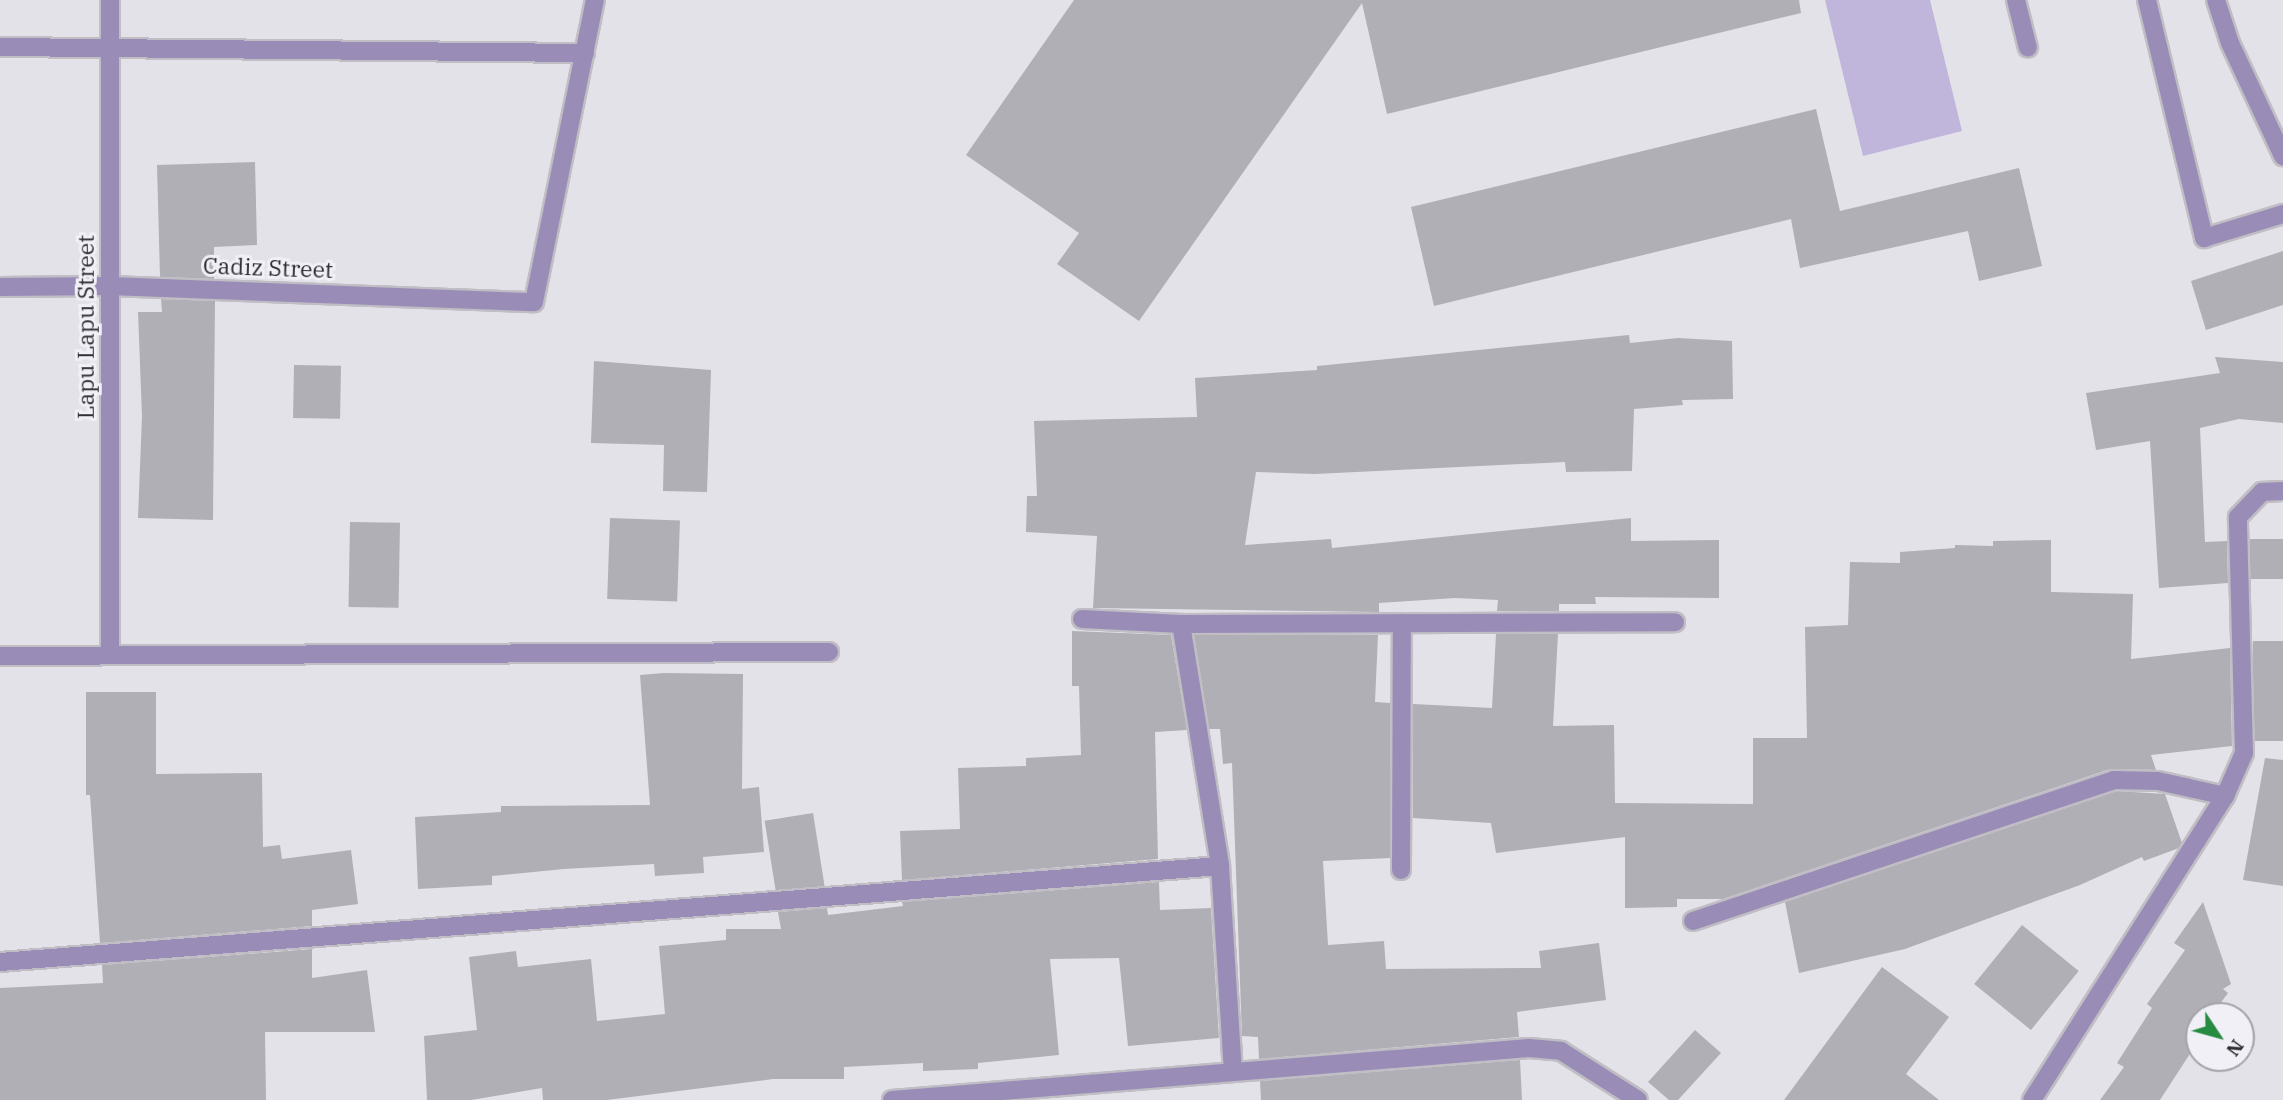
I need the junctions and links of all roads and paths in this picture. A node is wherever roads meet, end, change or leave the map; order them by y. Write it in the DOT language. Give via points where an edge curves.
graph roads {
  1 [pos="110,0"];
  2 [pos="595,0"];
  3 [pos="2016,0"];
  4 [pos="2147,0"];
  5 [pos="2216,0"];
  6 [pos="0,47"];
  7 [pos="108,48"];
  8 [pos="2028,48"];
  9 [pos="585,53"];
  10 [pos="2283,156"];
  11 [pos="2283,214"];
  12 [pos="110,286"];
  13 [pos="0,287"];
  14 [pos="2283,491"];
  15 [pos="1083,619"];
  16 [pos="1675,622"];
  17 [pos="1402,623"];
  18 [pos="1181,624"];
  19 [pos="829,652"];
  20 [pos="110,654"];
  21 [pos="0,656"];
  22 [pos="2225,796"];
  23 [pos="1220,866"];
  24 [pos="1401,870"];
  25 [pos="1693,921"];
  26 [pos="0,962"];
  27 [pos="1233,1072"];
  28 [pos="892,1100"];
  29 [pos="1638,1100"];
  30 [pos="2032,1100"];
  1 -- 7 [label="street, Lapu Lapu Street"];
  2 -- 9 [label="street"];
  3 -- 8 [label="street"];
  4 -- 11 [label="street" via="2204,238"];
  5 -- 10 [label="street" via="2230,43"];
  6 -- 7 [label="street"];
  7 -- 9 [label="street"];
  7 -- 12 [label="street, Lapu Lapu Street"];
  9 -- 12 [label="street, Cadiz Street" via="534,302"];
  12 -- 13 [label="street, Cadiz Street"];
  12 -- 20 [label="street, Lapu Lapu Street"];
  14 -- 22 [label="street" via="2262,492 2238,517 2244,753"];
  15 -- 18 [label="street"];
  16 -- 17 [label="street"];
  17 -- 18 [label="street"];
  17 -- 24 [label="street"];
  18 -- 23 [label="street"];
  19 -- 20 [label="street"];
  20 -- 21 [label="street"];
  22 -- 25 [label="street" via="2158,781 2114,780"];
  22 -- 30 [label="street"];
  23 -- 26 [label="street"];
  23 -- 27 [label="street"];
  27 -- 28 [label="street"];
  27 -- 29 [label="street" via="1529,1048 1561,1051"];
}
